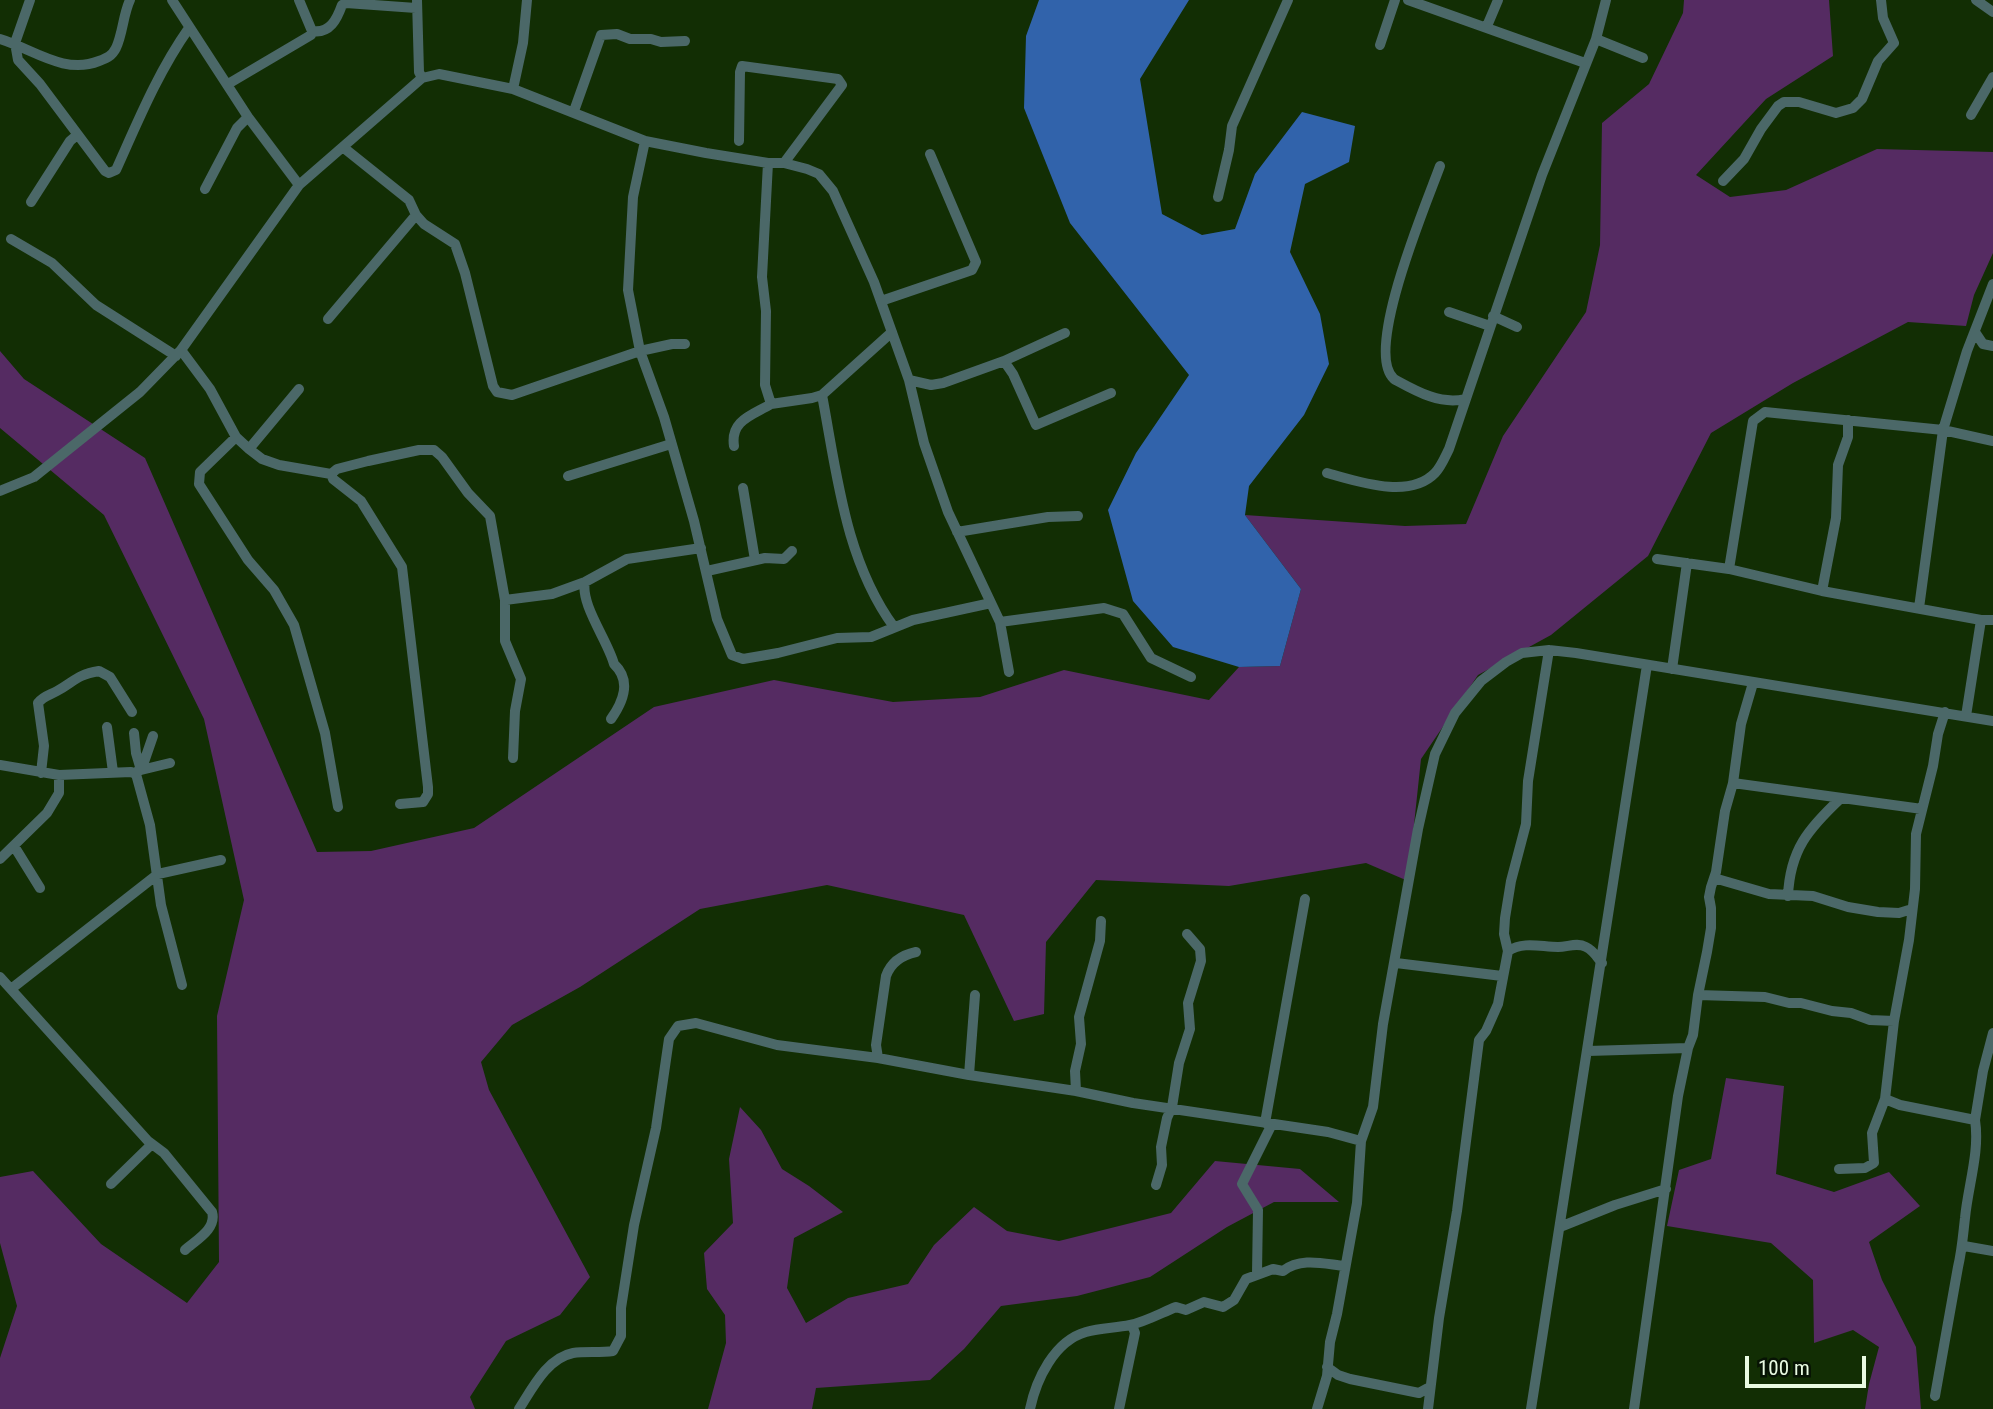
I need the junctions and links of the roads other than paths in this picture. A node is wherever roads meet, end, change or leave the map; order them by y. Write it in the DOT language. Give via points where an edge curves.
graph roads {
  1 [pos="30,0"];
  2 [pos="130,0"];
  3 [pos="172,0"];
  4 [pos="299,0"];
  5 [pos="527,0"];
  6 [pos="1288,0"];
  7 [pos="1395,0"];
  8 [pos="1408,0"];
  9 [pos="1498,0"];
  10 [pos="1606,0"];
  11 [pos="1881,0"];
  12 [pos="1976,0"];
  13 [pos="416,4"];
  14 [pos="1993,12"];
  15 [pos="1487,26"];
  16 [pos="189,28"];
  17 [pos="312,32"];
  18 [pos="0,39"];
  19 [pos="1595,39"];
  20 [pos="684,41"];
  21 [pos="15,43"];
  22 [pos="1380,45"];
  23 [pos="1643,58"];
  24 [pos="1586,63"];
  25 [pos="1993,77"];
  26 [pos="422,78"];
  27 [pos="228,84"];
  28 [pos="513,89"];
  29 [pos="574,111"];
  30 [pos="1971,115"];
  31 [pos="248,117"];
  32 [pos="77,135"];
  33 [pos="645,141"];
  34 [pos="739,141"];
  35 [pos="344,148"];
  36 [pos="930,154"];
  37 [pos="768,163"];
  38 [pos="784,163"];
  39 [pos="1440,166"];
  40 [pos="1723,181"];
  41 [pos="299,185"];
  42 [pos="205,189"];
  43 [pos="1218,197"];
  44 [pos="32,202"];
  45 [pos="416,215"];
  46 [pos="11,239"];
  47 [pos="1993,284"];
  48 [pos="881,301"];
  49 [pos="1449,312"];
  50 [pos="328,319"];
  51 [pos="1491,321"];
  52 [pos="1517,327"];
  53 [pos="892,332"];
  54 [pos="1975,332"];
  55 [pos="1065,333"];
  56 [pos="685,344"];
  57 [pos="1993,346"];
  58 [pos="640,351"];
  59 [pos="178,353"];
  60 [pos="1004,361"];
  61 [pos="909,380"];
  62 [pos="299,389"];
  63 [pos="1111,393"];
  64 [pos="821,395"];
  65 [pos="1465,399"];
  66 [pos="771,404"];
  67 [pos="1849,420"];
  68 [pos="1943,430"];
  69 [pos="236,437"];
  70 [pos="1993,441"];
  71 [pos="671,444"];
  72 [pos="734,446"];
  73 [pos="249,449"];
  74 [pos="1327,473"];
  75 [pos="331,474"];
  76 [pos="568,475"];
  77 [pos="743,488"];
  78 [pos="0,491"];
  79 [pos="1078,516"];
  80 [pos="957,532"];
  81 [pos="701,548"];
  82 [pos="792,551"];
  83 [pos="1657,559"];
  84 [pos="755,560"];
  85 [pos="1687,564"];
  86 [pos="1729,569"];
  87 [pos="706,570"];
  88 [pos="581,586"];
  89 [pos="1822,592"];
  90 [pos="505,600"];
  91 [pos="991,603"];
  92 [pos="1919,608"];
  93 [pos="1981,620"];
  94 [pos="1993,620"];
  95 [pos="1000,622"];
  96 [pos="894,627"];
  97 [pos="1549,650"];
  98 [pos="1647,665"];
  99 [pos="1672,669"];
  100 [pos="1009,672"];
  101 [pos="1191,677"];
  102 [pos="1753,683"];
  103 [pos="132,712"];
  104 [pos="1945,712"];
  105 [pos="1966,716"];
  106 [pos="611,719"];
  107 [pos="1993,721"];
  108 [pos="107,727"];
  109 [pos="134,733"];
  110 [pos="153,736"];
  111 [pos="513,758"];
  112 [pos="170,763"];
  113 [pos="0,765"];
  114 [pos="113,772"];
  115 [pos="138,772"];
  116 [pos="41,773"];
  117 [pos="59,775"];
  118 [pos="1733,783"];
  119 [pos="1840,798"];
  120 [pos="400,804"];
  121 [pos="338,807"];
  122 [pos="1922,809"];
  123 [pos="14,846"];
  124 [pos="0,859"];
  125 [pos="221,860"];
  126 [pos="158,874"];
  127 [pos="1714,878"];
  128 [pos="40,888"];
  129 [pos="1788,896"];
  130 [pos="1305,899"];
  131 [pos="1912,909"];
  132 [pos="1101,921"];
  133 [pos="1187,934"];
  134 [pos="916,951"];
  135 [pos="1508,951"];
  136 [pos="1396,962"];
  137 [pos="1602,963"];
  138 [pos="1502,976"];
  139 [pos="0,977"];
  140 [pos="182,985"];
  141 [pos="11,989"];
  142 [pos="975,995"];
  143 [pos="1698,995"];
  144 [pos="1894,1021"];
  145 [pos="1993,1033"];
  146 [pos="1688,1048"];
  147 [pos="1588,1051"];
  148 [pos="878,1058"];
  149 [pos="969,1075"];
  150 [pos="1076,1091"];
  151 [pos="1885,1100"];
  152 [pos="1172,1107"];
  153 [pos="1975,1119"];
  154 [pos="1269,1124"];
  155 [pos="1360,1141"];
  156 [pos="152,1144"];
  157 [pos="1839,1169"];
  158 [pos="111,1184"];
  159 [pos="1156,1185"];
  160 [pos="1666,1189"];
  161 [pos="1560,1227"];
  162 [pos="1964,1246"];
  163 [pos="186,1251"];
  164 [pos="1993,1251"];
  165 [pos="1345,1266"];
  166 [pos="1257,1273"];
  167 [pos="1132,1325"];
  168 [pos="1327,1367"];
  169 [pos="1430,1387"];
  170 [pos="1416,1392"];
  171 [pos="1935,1396"];
  172 [pos="519,1409"];
  173 [pos="1030,1409"];
  174 [pos="1119,1409"];
  175 [pos="1317,1409"];
  176 [pos="1428,1409"];
  177 [pos="1531,1409"];
  178 [pos="1634,1409"];
  1 -- 21 [label="street"];
  2 -- 21 [label="street" via="116,48 110,57 94,63 62,63"];
  3 -- 16 [label="street"];
  4 -- 17 [label="street"];
  5 -- 28 [label="street"];
  6 -- 43 [label="street" via="1232,126"];
  7 -- 22 [label="street"];
  8 -- 15 [label="street"];
  9 -- 15 [label="street"];
  10 -- 19 [label="street"];
  11 -- 40 [label="street" via="1894,43 1878,61 1862,99 1853,108 1836,113 1784,102"];
  12 -- 14 [label="street"];
  13 -- 17 [label="street" via="346,3 335,23"];
  13 -- 26 [label="street"];
  15 -- 24 [label="street"];
  16 -- 27 [label="street"];
  16 -- 32 [label="street" via="168,57 116,170 105,171"];
  17 -- 27 [label="street"];
  18 -- 21 [label="street"];
  19 -- 23 [label="street"];
  19 -- 24 [label="street"];
  20 -- 29 [label="street" via="601,36"];
  21 -- 32 [label="street" via="18,60"];
  24 -- 51 [label="street"];
  25 -- 30 [label="street"];
  26 -- 28 [label="street" via="439,74"];
  26 -- 35 [label="street"];
  27 -- 31 [label="street"];
  28 -- 29 [label="street"];
  29 -- 33 [label="street"];
  31 -- 41 [label="street"];
  31 -- 42 [label="street" via="237,128"];
  32 -- 44 [label="street"];
  33 -- 37 [label="street"];
  33 -- 58 [label="street" via="635,185 627,271"];
  34 -- 38 [label="street" via="742,66 838,79 842,85"];
  35 -- 41 [label="street"];
  35 -- 45 [label="street" via="408,200"];
  36 -- 48 [label="street" via="976,262 972,270"];
  37 -- 38 [label="street"];
  37 -- 66 [label="street" via="762,276 765,385"];
  38 -- 48 [label="street" via="827,181"];
  39 -- 65 [label="street" via="1403,264 1384,352 1394,379 1441,400"];
  41 -- 59 [label="street"];
  45 -- 50 [label="street"];
  45 -- 58 [label="street" via="456,244 497,392 512,395"];
  46 -- 59 [label="street" via="52,263 96,305"];
  47 -- 54 [label="street"];
  48 -- 53 [label="street"];
  49 -- 51 [label="street"];
  51 -- 52 [label="street"];
  51 -- 65 [label="street"];
  53 -- 61 [label="street"];
  53 -- 64 [label="street"];
  54 -- 57 [label="street" via="1983,344"];
  54 -- 68 [label="street"];
  55 -- 60 [label="street"];
  56 -- 58 [label="street"];
  58 -- 71 [label="street"];
  59 -- 69 [label="street" via="210,389"];
  59 -- 78 [label="street" via="140,392 49,466"];
  60 -- 61 [label="street" via="943,383"];
  60 -- 63 [label="street" via="1036,425"];
  61 -- 80 [label="street" via="930,464"];
  62 -- 73 [label="street"];
  64 -- 66 [label="street"];
  64 -- 96 [label="street" via="848,534 874,596"];
  65 -- 74 [label="street" via="1449,449 1426,480 1388,487"];
  66 -- 72 [label="street" via="739,421 732,436"];
  67 -- 68 [label="street"];
  67 -- 86 [label="street" via="1765,412 1753,421"];
  67 -- 89 [label="street" via="1838,465 1836,517"];
  68 -- 70 [label="street"];
  68 -- 92 [label="street"];
  69 -- 73 [label="street"];
  69 -- 121 [label="street" via="200,472 199,484 294,625 325,733"];
  71 -- 76 [label="street"];
  71 -- 81 [label="street"];
  73 -- 75 [label="street" via="279,465"];
  75 -- 90 [label="street" via="419,450 438,453 490,516"];
  75 -- 120 [label="street" via="360,501 402,567 428,788 423,802"];
  77 -- 84 [label="street"];
  79 -- 80 [label="street"];
  80 -- 91 [label="street"];
  81 -- 87 [label="street"];
  81 -- 88 [label="street" via="627,559"];
  82 -- 84 [label="street" via="784,559"];
  83 -- 85 [label="street"];
  84 -- 87 [label="street"];
  85 -- 86 [label="street"];
  85 -- 99 [label="street"];
  86 -- 89 [label="street"];
  87 -- 96 [label="street" via="717,619 732,656 738,658 837,638 871,637"];
  88 -- 90 [label="street"];
  88 -- 106 [label="street" via="624,681 622,702"];
  89 -- 92 [label="street"];
  90 -- 111 [label="street" via="505,641 521,679"];
  91 -- 95 [label="street"];
  91 -- 96 [label="street"];
  92 -- 93 [label="street"];
  93 -- 94 [label="street"];
  93 -- 105 [label="street"];
  95 -- 100 [label="street"];
  95 -- 101 [label="street" via="1104,608 1123,614 1151,658"];
  97 -- 98 [label="street"];
  97 -- 135 [label="street" via="1528,780 1526,824 1505,918"];
  97 -- 136 [label="street" via="1522,653 1506,662 1481,681 1455,713 1435,754"];
  98 -- 99 [label="street"];
  98 -- 137 [label="street"];
  99 -- 102 [label="street"];
  102 -- 104 [label="street"];
  102 -- 118 [label="street" via="1741,724"];
  103 -- 116 [label="street" via="110,677 99,671 79,676 42,698 38,703 44,746"];
  104 -- 105 [label="street"];
  104 -- 122 [label="street"];
  105 -- 107 [label="street"];
  108 -- 114 [label="street"];
  109 -- 115 [label="street"];
  110 -- 115 [label="street"];
  112 -- 115 [label="street"];
  113 -- 116 [label="street"];
  114 -- 115 [label="street"];
  114 -- 117 [label="street"];
  115 -- 126 [label="street"];
  116 -- 117 [label="street"];
  117 -- 123 [label="street" via="59,793 47,813"];
  118 -- 119 [label="street"];
  118 -- 127 [label="street"];
  119 -- 122 [label="street"];
  119 -- 129 [label="street" via="1799,845 1789,872"];
  122 -- 131 [label="street"];
  123 -- 124 [label="street"];
  123 -- 128 [label="street"];
  125 -- 126 [label="street"];
  126 -- 140 [label="street" via="161,905"];
  126 -- 141 [label="street"];
  127 -- 129 [label="street"];
  127 -- 143 [label="street"];
  129 -- 131 [label="street" via="1813,896 1878,912"];
  130 -- 154 [label="street"];
  131 -- 144 [label="street"];
  132 -- 150 [label="street" via="1100,942 1079,1017"];
  133 -- 152 [label="street" via="1200,949 1201,961 1188,1003 1190,1029"];
  134 -- 148 [label="street" via="899,958 886,976"];
  135 -- 137 [label="street" via="1527,945 1577,944 1594,952"];
  135 -- 138 [label="street"];
  136 -- 138 [label="street"];
  136 -- 155 [label="street" via="1373,1107"];
  137 -- 147 [label="street"];
  138 -- 169 [label="street" via="1496,1011 1479,1040"];
  139 -- 141 [label="street"];
  141 -- 156 [label="street"];
  142 -- 149 [label="street"];
  143 -- 144 [label="street" via="1765,997"];
  143 -- 146 [label="street"];
  144 -- 151 [label="street"];
  145 -- 153 [label="street"];
  146 -- 147 [label="street"];
  146 -- 160 [label="street"];
  147 -- 161 [label="street"];
  148 -- 149 [label="street"];
  148 -- 172 [label="street" via="777,1045 695,1023 678,1026 669,1039 656,1128 634,1225 621,1336 612,1351 572,1353 560,1359 541,1376"];
  149 -- 150 [label="street"];
  150 -- 152 [label="street"];
  151 -- 153 [label="street"];
  151 -- 157 [label="street" via="1872,1133 1874,1163"];
  152 -- 154 [label="street"];
  152 -- 159 [label="street"];
  153 -- 162 [label="street" via="1978,1134"];
  154 -- 155 [label="street"];
  154 -- 166 [label="street" via="1242,1184 1258,1210"];
  155 -- 165 [label="street" via="1357,1203"];
  156 -- 158 [label="street"];
  156 -- 163 [label="street" via="212,1212 212,1226"];
  160 -- 161 [label="street"];
  160 -- 178 [label="street"];
  161 -- 177 [label="street"];
  162 -- 164 [label="street"];
  162 -- 171 [label="street"];
  165 -- 166 [label="street" via="1292,1264 1283,1271"];
  165 -- 168 [label="street"];
  166 -- 167 [label="street" via="1245,1279 1234,1300 1223,1307 1203,1302 1186,1310 1176,1307"];
  167 -- 173 [label="street" via="1084,1332 1066,1343 1046,1366"];
  167 -- 174 [label="street" via="1135,1333"];
  168 -- 170 [label="street" via="1350,1379"];
  168 -- 175 [label="street"];
  169 -- 170 [label="street"];
  169 -- 176 [label="street"];
  170 -- 176 [label="street"];
}
